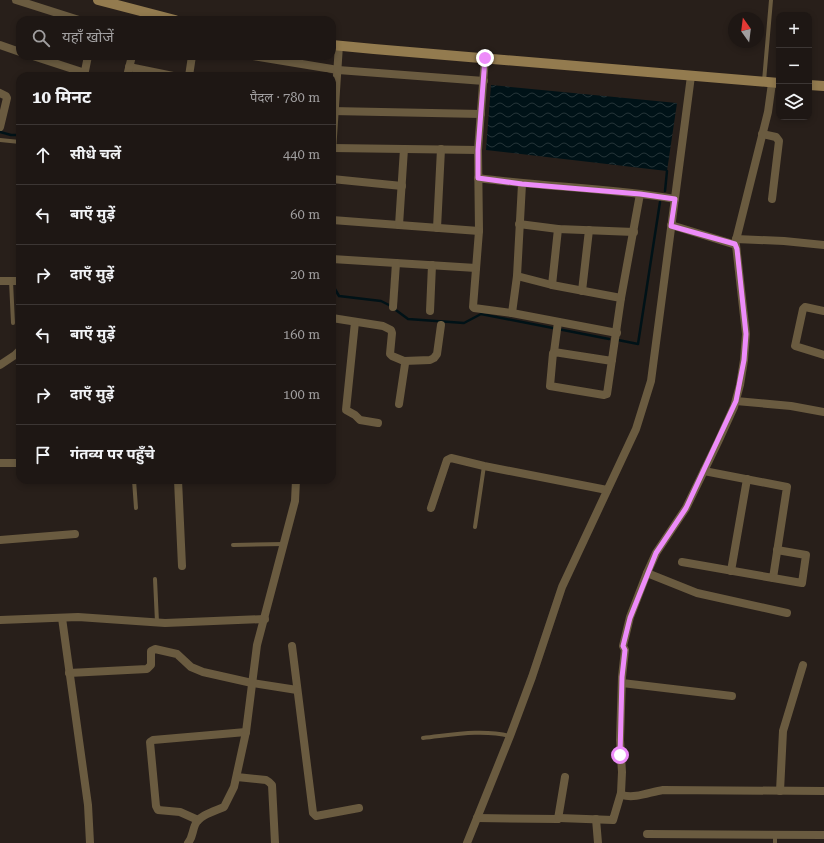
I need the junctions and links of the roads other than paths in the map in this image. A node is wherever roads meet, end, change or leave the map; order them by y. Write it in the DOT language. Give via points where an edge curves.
graph roads {
  1 [pos="16,0"];
  2 [pos="98,0"];
  3 [pos="771,0"];
  4 [pos="66,16"];
  5 [pos="159,16"];
  6 [pos="0,45"];
  7 [pos="336,45"];
  8 [pos="16,51"];
  9 [pos="336,53"];
  10 [pos="485,58"];
  11 [pos="46,60"];
  12 [pos="87,60"];
  13 [pos="131,60"];
  14 [pos="191,60"];
  15 [pos="277,60"];
  16 [pos="129,67"];
  17 [pos="338,70"];
  18 [pos="82,72"];
  19 [pos="82,72"];
  20 [pos="128,72"];
  21 [pos="153,72"];
  22 [pos="190,72"];
  23 [pos="691,76"];
  24 [pos="484,82"];
  25 [pos="772,82"];
  26 [pos="812,85"];
  27 [pos="824,86"];
  28 [pos="336,91"];
  29 [pos="0,93"];
  30 [pos="336,112"];
  31 [pos="481,114"];
  32 [pos="0,127"];
  33 [pos="762,134"];
  34 [pos="0,140"];
  35 [pos="16,142"];
  36 [pos="336,148"];
  37 [pos="404,149"];
  38 [pos="441,150"];
  39 [pos="478,150"];
  40 [pos="478,178"];
  41 [pos="336,179"];
  42 [pos="522,184"];
  43 [pos="402,186"];
  44 [pos="640,194"];
  45 [pos="675,199"];
  46 [pos="772,199"];
  47 [pos="336,220"];
  48 [pos="519,224"];
  49 [pos="399,225"];
  50 [pos="671,226"];
  51 [pos="437,228"];
  52 [pos="558,229"];
  53 [pos="589,230"];
  54 [pos="479,231"];
  55 [pos="634,232"];
  56 [pos="735,241"];
  57 [pos="824,245"];
  58 [pos="336,259"];
  59 [pos="396,263"];
  60 [pos="432,265"];
  61 [pos="476,268"];
  62 [pos="517,276"];
  63 [pos="0,281"];
  64 [pos="11,281"];
  65 [pos="16,281"];
  66 [pos="552,285"];
  67 [pos="582,291"];
  68 [pos="622,298"];
  69 [pos="393,307"];
  70 [pos="824,311"];
  71 [pos="430,312"];
  72 [pos="512,313"];
  73 [pos="336,319"];
  74 [pos="355,322"];
  75 [pos="13,323"];
  76 [pos="441,325"];
  77 [pos="557,327"];
  78 [pos="617,333"];
  79 [pos="554,352"];
  80 [pos="16,354"];
  81 [pos="824,355"];
  82 [pos="404,361"];
  83 [pos="612,362"];
  84 [pos="0,365"];
  85 [pos="736,401"];
  86 [pos="399,404"];
  87 [pos="824,412"];
  88 [pos="378,423"];
  89 [pos="0,463"];
  90 [pos="16,463"];
  91 [pos="484,466"];
  92 [pos="704,471"];
  93 [pos="747,479"];
  94 [pos="134,484"];
  95 [pos="178,484"];
  96 [pos="296,484"];
  97 [pos="607,490"];
  98 [pos="136,508"];
  99 [pos="431,508"];
  100 [pos="475,527"];
  101 [pos="75,534"];
  102 [pos="0,540"];
  103 [pos="284,544"];
  104 [pos="233,545"];
  105 [pos="777,550"];
  106 [pos="682,562"];
  107 [pos="182,566"];
  108 [pos="731,571"];
  109 [pos="647,573"];
  110 [pos="773,578"];
  111 [pos="155,579"];
  112 [pos="787,613"];
  113 [pos="62,618"];
  114 [pos="264,619"];
  115 [pos="0,620"];
  116 [pos="157,622"];
  117 [pos="292,646"];
  118 [pos="802,665"];
  119 [pos="69,673"];
  120 [pos="252,683"];
  121 [pos="622,683"];
  122 [pos="296,690"];
  123 [pos="732,696"];
  124 [pos="246,732"];
  125 [pos="510,736"];
  126 [pos="423,738"];
  127 [pos="566,776"];
  128 [pos="237,777"];
  129 [pos="780,791"];
  130 [pos="824,791"];
  131 [pos="621,793"];
  132 [pos="359,808"];
  133 [pos="477,818"];
  134 [pos="559,818"];
  135 [pos="198,820"];
  136 [pos="596,820"];
  137 [pos="647,834"];
  138 [pos="824,835"];
  139 [pos="775,839"];
  140 [pos="90,843"];
  141 [pos="188,843"];
  142 [pos="275,843"];
  143 [pos="467,843"];
  144 [pos="598,843"];
  1 -- 4 [label="street"];
  2 -- 5 [label="main road"];
  3 -- 25 [label="lane"];
  6 -- 8 [label="street"];
  7 -- 10 [label="main road"];
  9 -- 17 [label="street"];
  10 -- 23 [label="main road"];
  10 -- 24 [label="street"];
  11 -- 18 [label="street"];
  12 -- 19 [label="street" via="85,71"];
  13 -- 16 [label="street"];
  14 -- 22 [label="street"];
  15 -- 17 [label="street"];
  16 -- 20 [label="street"];
  16 -- 21 [label="street"];
  17 -- 24 [label="street"];
  17 -- 28 [label="street"];
  23 -- 25 [label="main road"];
  23 -- 45 [label="street"];
  24 -- 31 [label="street"];
  25 -- 33 [label="street"];
  26 -- 27 [label="main road"];
  29 -- 32 [label="street" via="7,98"];
  30 -- 31 [label="street"];
  31 -- 39 [label="street"];
  33 -- 46 [label="street" via="776,137 779,141"];
  33 -- 56 [label="street"];
  34 -- 35 [label="lane"];
  36 -- 37 [label="street"];
  37 -- 38 [label="street"];
  37 -- 43 [label="street"];
  38 -- 39 [label="street"];
  38 -- 51 [label="street"];
  39 -- 40 [label="street"];
  40 -- 42 [label="street"];
  40 -- 54 [label="street"];
  41 -- 43 [label="street"];
  42 -- 44 [label="street"];
  42 -- 48 [label="street"];
  43 -- 49 [label="street"];
  44 -- 45 [label="street"];
  44 -- 55 [label="street"];
  45 -- 50 [label="street"];
  47 -- 49 [label="street"];
  48 -- 52 [label="street"];
  48 -- 62 [label="street"];
  49 -- 51 [label="street"];
  50 -- 56 [label="street"];
  50 -- 97 [label="street" via="651,381 636,429"];
  51 -- 54 [label="street"];
  52 -- 53 [label="street"];
  52 -- 66 [label="street"];
  53 -- 55 [label="street"];
  53 -- 67 [label="street"];
  54 -- 61 [label="street"];
  55 -- 68 [label="street"];
  56 -- 57 [label="street" via="784,241"];
  56 -- 85 [label="street" via="746,334"];
  58 -- 59 [label="street"];
  59 -- 60 [label="street"];
  59 -- 69 [label="street"];
  60 -- 61 [label="street"];
  60 -- 71 [label="street"];
  61 -- 72 [label="street" via="473,307"];
  62 -- 66 [label="street"];
  62 -- 72 [label="street"];
  63 -- 64 [label="street"];
  64 -- 65 [label="street"];
  64 -- 75 [label="lane"];
  66 -- 67 [label="street"];
  67 -- 68 [label="street"];
  68 -- 78 [label="street"];
  70 -- 81 [label="street" via="805,307 795,346"];
  72 -- 77 [label="street"];
  73 -- 74 [label="street"];
  74 -- 82 [label="street" via="383,326 391,330 390,354"];
  74 -- 88 [label="street" via="346,410 360,420"];
  76 -- 82 [label="street" via="437,354 434,358"];
  77 -- 78 [label="street"];
  77 -- 79 [label="street"];
  78 -- 83 [label="street"];
  79 -- 83 [label="street"];
  79 -- 83 [label="street" via="549,384 551,387 606,395"];
  80 -- 84 [label="street"];
  82 -- 86 [label="street"];
  85 -- 87 [label="street"];
  85 -- 92 [label="street"];
  89 -- 90 [label="street"];
  91 -- 97 [label="street"];
  91 -- 99 [label="street" via="451,458 446,460"];
  91 -- 100 [label="lane"];
  92 -- 93 [label="street"];
  92 -- 109 [label="street" via="686,508 656,553"];
  93 -- 105 [label="street" via="787,487"];
  93 -- 108 [label="street"];
  94 -- 98 [label="lane"];
  95 -- 107 [label="street"];
  96 -- 103 [label="street" via="295,501"];
  97 -- 125 [label="street" via="562,586"];
  101 -- 102 [label="street"];
  103 -- 104 [label="lane"];
  103 -- 114 [label="street"];
  105 -- 110 [label="street"];
  105 -- 110 [label="street" via="806,555 802,582"];
  106 -- 108 [label="street"];
  108 -- 110 [label="street"];
  109 -- 112 [label="street" via="697,593"];
  109 -- 121 [label="street" via="624,641"];
  111 -- 116 [label="lane"];
  113 -- 115 [label="street"];
  113 -- 116 [label="street"];
  113 -- 119 [label="street"];
  114 -- 116 [label="street"];
  114 -- 120 [label="street" via="257,645"];
  117 -- 122 [label="street"];
  118 -- 129 [label="street" via="783,732"];
  119 -- 120 [label="street" via="147,669 151,665 152,651 155,649 176,654 191,667 203,672"];
  119 -- 140 [label="street" via="88,805"];
  120 -- 122 [label="street"];
  120 -- 124 [label="street"];
  121 -- 123 [label="street"];
  121 -- 131 [label="street"];
  122 -- 132 [label="street" via="313,814 316,816"];
  124 -- 128 [label="street"];
  124 -- 135 [label="street" via="150,742 158,810 180,812"];
  125 -- 126 [label="lane" via="486,733"];
  125 -- 133 [label="street"];
  127 -- 134 [label="street"];
  128 -- 135 [label="street" via="224,807"];
  128 -- 142 [label="street" via="266,780 272,785"];
  129 -- 130 [label="street"];
  129 -- 131 [label="street" via="663,790 626,796"];
  131 -- 136 [label="street" via="612,820"];
  133 -- 134 [label="street"];
  133 -- 143 [label="street"];
  134 -- 136 [label="street"];
  135 -- 141 [label="street"];
  136 -- 144 [label="street"];
  137 -- 139 [label="street"];
  138 -- 139 [label="street"];
}
